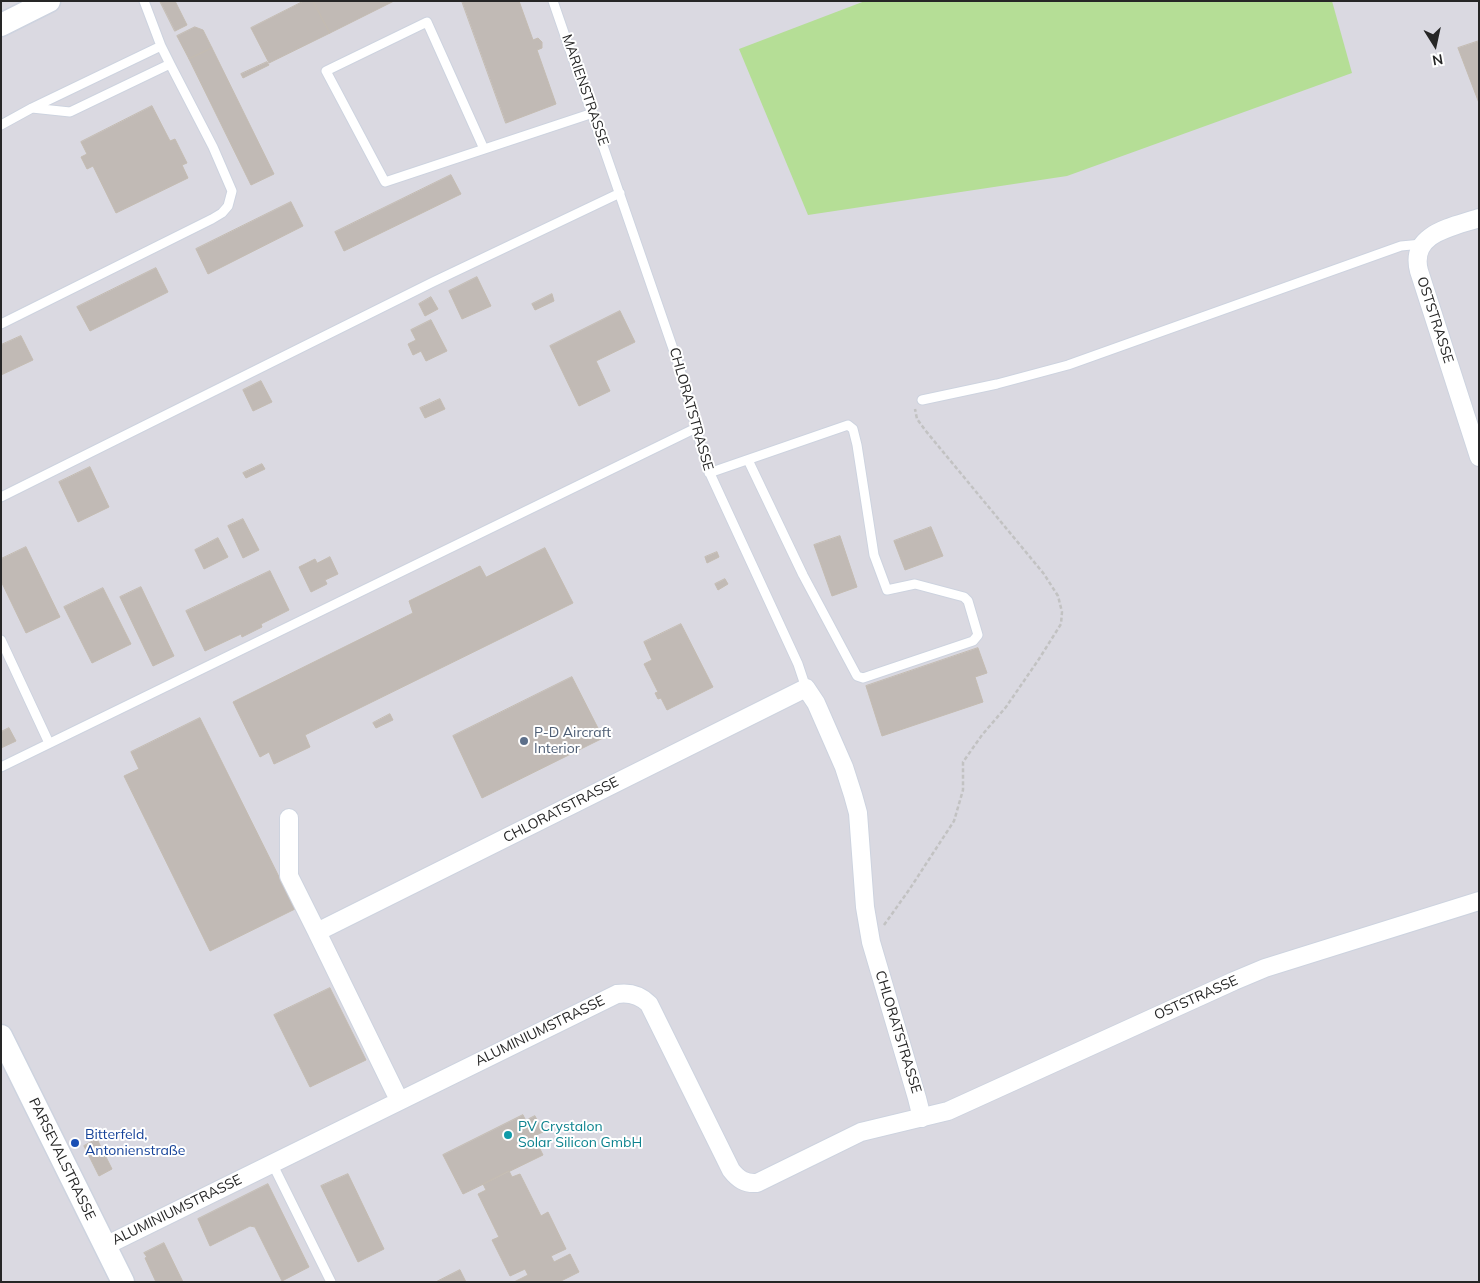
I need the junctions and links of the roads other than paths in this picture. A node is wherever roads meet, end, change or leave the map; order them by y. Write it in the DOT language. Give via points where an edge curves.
graph roads {
  1 [pos="49,1"];
  2 [pos="144,1"];
  3 [pos="553,1"];
  4 [pos="1,25"];
  5 [pos="161,46"];
  6 [pos="170,64"];
  7 [pos="32,108"];
  8 [pos="593,113"];
  9 [pos="1,125"];
  10 [pos="484,149"];
  11 [pos="615,179"];
  12 [pos="620,193"];
  13 [pos="1479,218"];
  14 [pos="1422,244"];
  15 [pos="1,324"];
  16 [pos="922,400"];
  17 [pos="696,428"];
  18 [pos="1479,457"];
  19 [pos="748,460"];
  20 [pos="709,473"];
  21 [pos="1,497"];
  22 [pos="1,640"];
  23 [pos="806,688"];
  24 [pos="49,743"];
  25 [pos="1,767"];
  26 [pos="289,818"];
  27 [pos="1479,901"];
  28 [pos="317,932"];
  29 [pos="1,1036"];
  30 [pos="399,1100"];
  31 [pos="922,1118"];
  32 [pos="272,1163"];
  33 [pos="105,1246"];
  34 [pos="123,1282"];
  35 [pos="331,1282"];
  1 -- 4 [label="street"];
  2 -- 5 [label="lane"];
  3 -- 8 [label="lane, MARIENSTRASSE"];
  5 -- 6 [label="lane"];
  5 -- 7 [label="lane"];
  6 -- 7 [label="lane" via="70,112"];
  6 -- 15 [label="lane" via="232,191 228,206 212,219"];
  7 -- 9 [label="lane"];
  8 -- 10 [label="lane"];
  8 -- 11 [label="lane, MARIENSTRASSE"];
  10 -- 10 [label="lane" via="427,22 326,71 385,182"];
  11 -- 12 [label="lane, CHLORATSTRASSE"];
  12 -- 17 [label="lane, CHLORATSTRASSE" via="680,366"];
  12 -- 21 [label="lane"];
  13 -- 14 [label="street" via="1435,234"];
  14 -- 16 [label="lane" via="1401,246 1068,365"];
  14 -- 18 [label="street, OSTSTRASSE" via="1417,264"];
  17 -- 20 [label="lane, CHLORATSTRASSE"];
  17 -- 24 [label="lane"];
  19 -- 19 [label="lane" via="848,425 853,430 857,445 874,555 887,590 915,584 964,596 978,635 976,638 863,678 857,676 803,575"];
  19 -- 20 [label="lane"];
  20 -- 23 [label="lane, CHLORATSTRASSE" via="798,664"];
  22 -- 24 [label="lane"];
  23 -- 28 [label="street, CHLORATSTRASSE"];
  23 -- 31 [label="street, CHLORATSTRASSE" via="816,703 844,767 858,813 871,942"];
  24 -- 25 [label="lane"];
  26 -- 28 [label="street" via="289,876"];
  27 -- 31 [label="street, OSTSTRASSE" via="1266,968 948,1111"];
  28 -- 30 [label="street"];
  29 -- 33 [label="street, PARSEVALSTRASSE"];
  30 -- 31 [label="street, ALUMINIUMSTRASSE" via="623,993 636,995 649,1004 731,1170 746,1182 763,1182 861,1132"];
  30 -- 32 [label="street, ALUMINIUMSTRASSE"];
  32 -- 33 [label="street, ALUMINIUMSTRASSE"];
  32 -- 35 [label="lane"];
  33 -- 34 [label="street, PARSEVALSTRASSE"];
}
